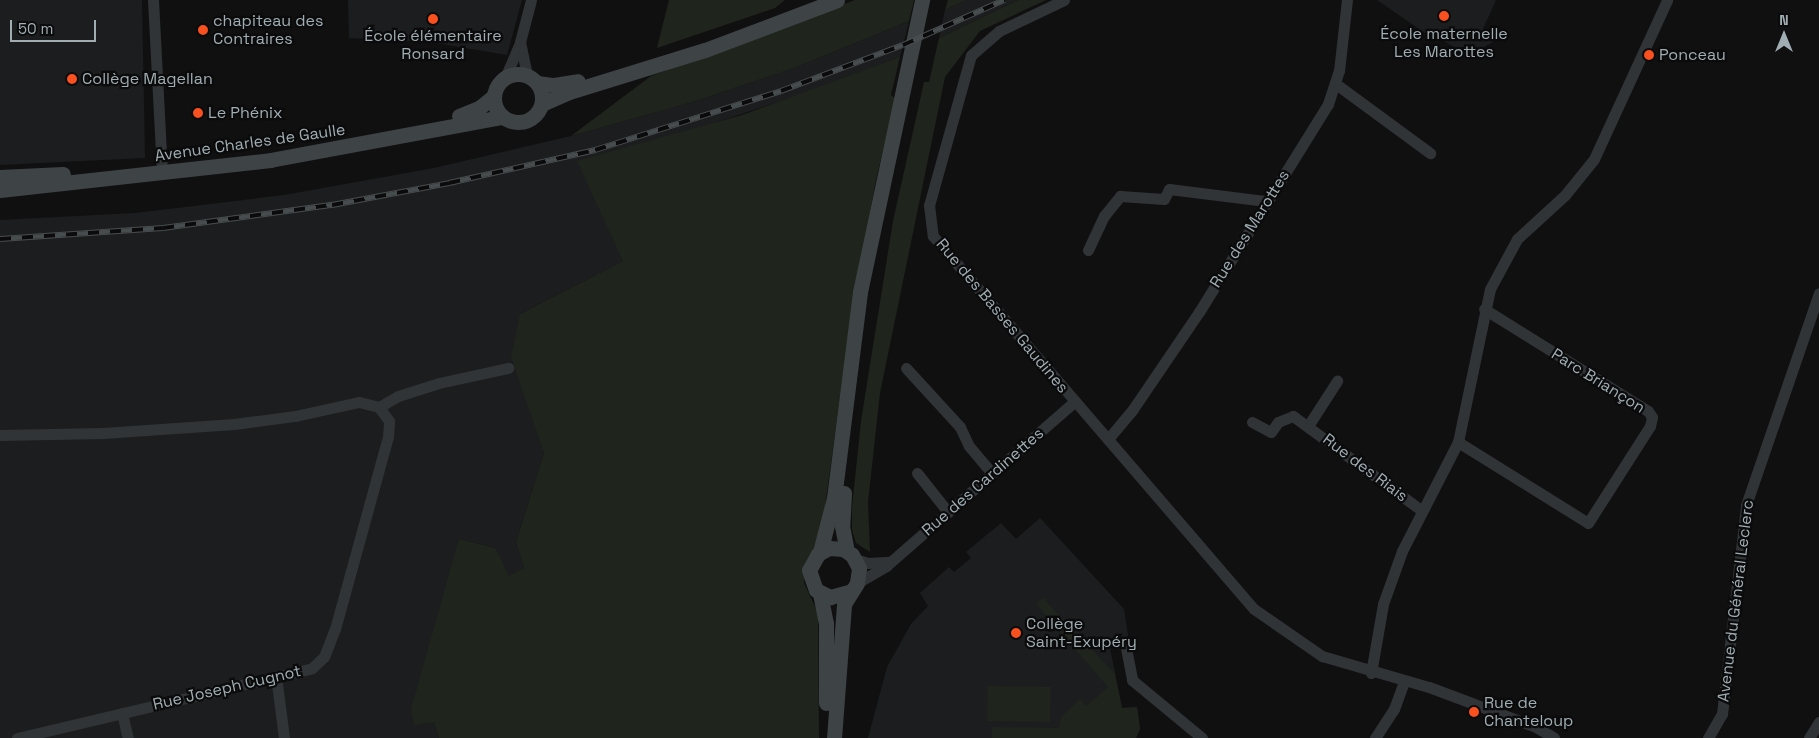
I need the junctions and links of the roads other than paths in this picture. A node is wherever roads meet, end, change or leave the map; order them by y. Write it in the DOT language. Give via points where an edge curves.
graph roads {
  1 [pos="153,0"];
  2 [pos="531,0"];
  3 [pos="837,0"];
  4 [pos="922,0"];
  5 [pos="931,0"];
  6 [pos="1064,0"];
  7 [pos="1347,0"];
  8 [pos="1668,0"];
  9 [pos="810,2"];
  10 [pos="520,42"];
  11 [pos="504,78"];
  12 [pos="532,80"];
  13 [pos="1336,84"];
  14 [pos="907,88"];
  15 [pos="494,96"];
  16 [pos="542,104"];
  17 [pos="502,117"];
  18 [pos="1430,153"];
  19 [pos="162,170"];
  20 [pos="0,177"];
  21 [pos="0,190"];
  22 [pos="1266,201"];
  23 [pos="1088,250"];
  24 [pos="1819,293"];
  25 [pos="1484,309"];
  26 [pos="508,368"];
  27 [pos="906,368"];
  28 [pos="1337,381"];
  29 [pos="1074,401"];
  30 [pos="379,407"];
  31 [pos="1252,422"];
  32 [pos="1308,426"];
  33 [pos="0,435"];
  34 [pos="1108,439"];
  35 [pos="1458,442"];
  36 [pos="917,473"];
  37 [pos="992,473"];
  38 [pos="1422,510"];
  39 [pos="948,512"];
  40 [pos="820,552"];
  41 [pos="851,555"];
  42 [pos="890,562"];
  43 [pos="853,587"];
  44 [pos="820,593"];
  45 [pos="1126,648"];
  46 [pos="1371,672"];
  47 [pos="276,676"];
  48 [pos="1404,681"];
  49 [pos="122,713"];
  50 [pos="1819,722"];
  51 [pos="17,738"];
  52 [pos="128,738"];
  53 [pos="284,738"];
  54 [pos="826,738"];
  55 [pos="834,738"];
  56 [pos="1202,738"];
  57 [pos="1375,738"];
  58 [pos="1554,738"];
  59 [pos="1708,738"];
  60 [pos="1809,738"];
  1 -- 19 [label="street"];
  2 -- 10 [label="street"];
  3 -- 16 [label="main road" via="705,50 568,92"];
  4 -- 14 [label="main road"];
  5 -- 14 [label="main road"];
  6 -- 29 [label="street, Rue des Basses Gaudines" via="999,31 971,54 928,216 933,236"];
  7 -- 13 [label="street, Rue des Marottes"];
  8 -- 25 [label="street" via="1594,159 1565,195 1517,239 1497,275"];
  9 -- 12 [label="main road" via="588,78 562,85"];
  10 -- 11 [label="street"];
  10 -- 12 [label="street"];
  11 -- 12 [label="main road" via="516,74"];
  11 -- 15 [label="main road"];
  12 -- 16 [label="main road"];
  13 -- 18 [label="street"];
  13 -- 22 [label="street, Rue des Marottes" via="1328,104"];
  14 -- 40 [label="main road" via="860,292 834,498"];
  14 -- 41 [label="main road" via="859,353 842,516"];
  15 -- 17 [label="main road"];
  15 -- 19 [label="main road, Avenue Charles de Gaulle" via="468,114 412,127"];
  16 -- 17 [label="main road" via="537,114 525,122"];
  17 -- 19 [label="main road, Avenue Charles de Gaulle" via="306,155"];
  19 -- 20 [label="main road, Avenue Charles de Gaulle"];
  19 -- 21 [label="main road, Avenue Charles de Gaulle"];
  22 -- 23 [label="street" via="1169,189 1164,199 1120,196 1104,216"];
  22 -- 34 [label="street, Rue des Marottes" via="1198,312 1133,409"];
  24 -- 59 [label="street, Avenue du Général Leclerc" via="1746,505 1722,714"];
  25 -- 35 [label="street"];
  25 -- 35 [label="street, Parc Briançon" via="1648,411 1652,417 1650,426 1588,524"];
  26 -- 30 [label="street" via="439,383 398,396"];
  27 -- 37 [label="street" via="960,427 968,446"];
  28 -- 32 [label="street, Rue des Riais"];
  29 -- 34 [label="street, Rue des Basses Gaudines"];
  29 -- 37 [label="street, Rue des Cardinettes"];
  30 -- 33 [label="street" via="359,402 295,416 234,424 103,433"];
  30 -- 47 [label="street, Rue Joseph Cugnot" via="389,421 388,437 330,644 312,668"];
  31 -- 32 [label="street, Rue des Riais" via="1271,432 1278,422 1294,416"];
  32 -- 38 [label="street, Rue des Riais"];
  34 -- 46 [label="street" via="1254,609 1322,656"];
  35 -- 38 [label="street"];
  36 -- 39 [label="street"];
  37 -- 39 [label="street, Rue des Cardinettes"];
  38 -- 46 [label="street" via="1402,551 1384,604"];
  39 -- 42 [label="street, Rue des Cardinettes"];
  40 -- 41 [label="main road" via="834,547"];
  40 -- 44 [label="main road" via="812,560 810,570 813,585"];
  41 -- 42 [label="street" via="868,563"];
  41 -- 43 [label="main road" via="859,568"];
  42 -- 43 [label="street, Rue des Cardinettes"];
  43 -- 44 [label="main road" via="835,597"];
  43 -- 55 [label="main road" via="843,611"];
  44 -- 54 [label="main road" via="826,623"];
  45 -- 56 [label="street" via="1132,680"];
  46 -- 48 [label="street"];
  47 -- 49 [label="street, Rue Joseph Cugnot"];
  47 -- 53 [label="street"];
  48 -- 57 [label="street" via="1394,709"];
  48 -- 58 [label="street" via="1508,716"];
  49 -- 51 [label="street, Rue Joseph Cugnot"];
  49 -- 52 [label="street"];
  50 -- 60 [label="street"];
}
